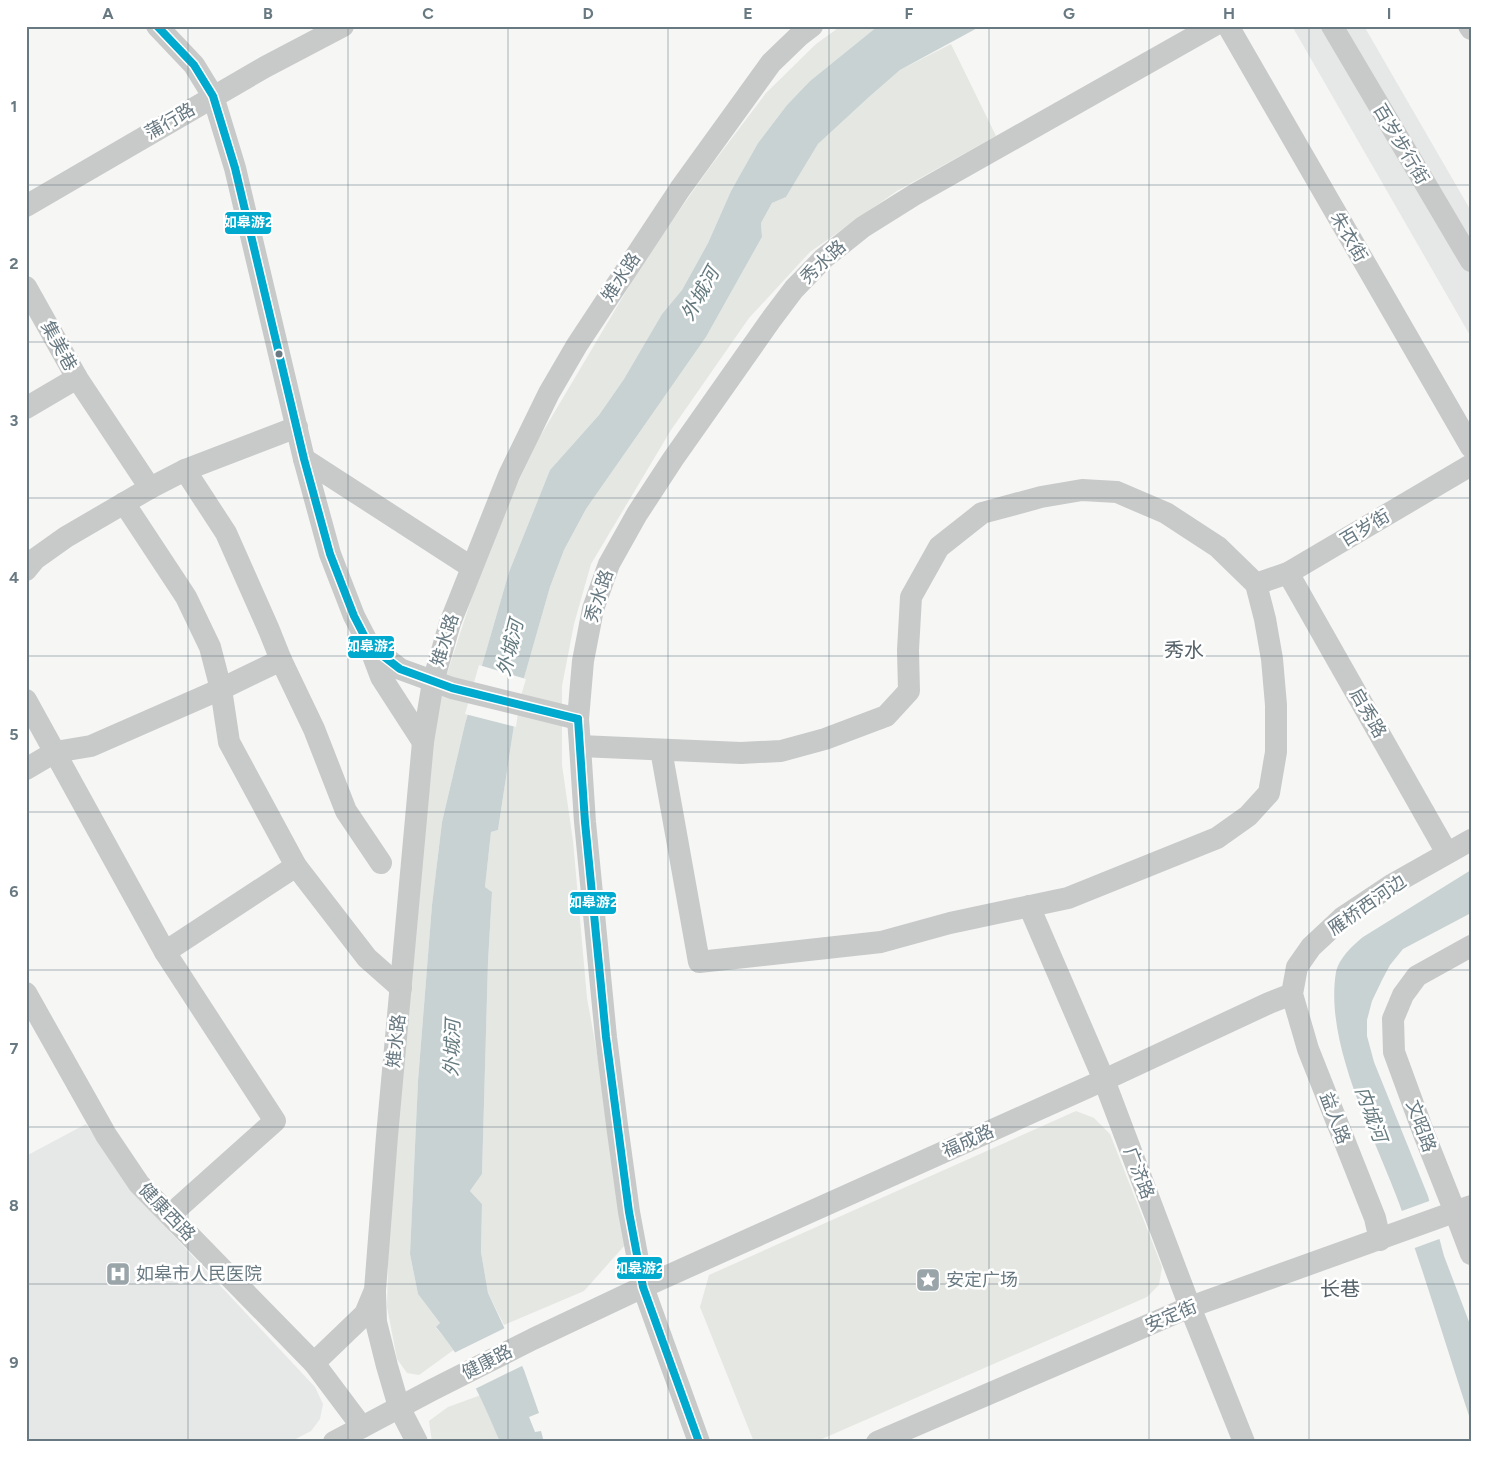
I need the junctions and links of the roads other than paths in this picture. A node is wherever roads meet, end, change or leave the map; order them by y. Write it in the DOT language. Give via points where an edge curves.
graph roads {
  1 [pos="157,26"];
  2 [pos="343,26"];
  3 [pos="812,26"];
  4 [pos="1213,26"];
  5 [pos="1228,26"];
  6 [pos="1332,26"];
  7 [pos="213,96"];
  8 [pos="26,206"];
  9 [pos="1471,261"];
  10 [pos="26,287"];
  11 [pos="77,378"];
  12 [pos="26,408"];
  13 [pos="297,427"];
  14 [pos="1471,448"];
  15 [pos="304,458"];
  16 [pos="1471,465"];
  17 [pos="185,470"];
  18 [pos="150,488"];
  19 [pos="124,503"];
  20 [pos="471,567"];
  21 [pos="26,570"];
  22 [pos="1288,573"];
  23 [pos="1256,584"];
  24 [pos="370,645"];
  25 [pos="281,660"];
  26 [pos="442,685"];
  27 [pos="221,689"];
  28 [pos="26,700"];
  29 [pos="578,719"];
  30 [pos="423,742"];
  31 [pos="580,746"];
  32 [pos="661,750"];
  33 [pos="55,752"];
  34 [pos="26,769"];
  35 [pos="1471,840"];
  36 [pos="1447,853"];
  37 [pos="381,863"];
  38 [pos="296,866"];
  39 [pos="1029,906"];
  40 [pos="1471,946"];
  41 [pos="165,952"];
  42 [pos="401,988"];
  43 [pos="26,993"];
  44 [pos="1292,994"];
  45 [pos="1104,1080"];
  46 [pos="1457,1211"];
  47 [pos="170,1215"];
  48 [pos="1384,1238"];
  49 [pos="1471,1254"];
  50 [pos="643,1287"];
  51 [pos="375,1290"];
  52 [pos="1190,1307"];
  53 [pos="314,1363"];
  54 [pos="399,1407"];
  55 [pos="362,1427"];
  56 [pos="334,1442"];
  57 [pos="416,1442"];
  58 [pos="699,1442"];
  59 [pos="877,1442"];
  60 [pos="1244,1442"];
  1 -- 7 [label="street" via="194,64"];
  2 -- 7 [label="street, 蒲行路"];
  3 -- 20 [label="street, 雉水路" via="771,63 740,104 577,345 509,475"];
  4 -- 29 [label="street, 秀水路" via="863,227 824,258 794,289 673,459 609,564 593,609 583,661"];
  5 -- 14 [label="street, 朱衣街"];
  6 -- 9 [label="street, 百岁步行街"];
  7 -- 8 [label="street, 蒲行路"];
  7 -- 13 [label="street" via="235,168"];
  10 -- 11 [label="street, 集美巷"];
  11 -- 12 [label="street"];
  11 -- 18 [label="street, 集美巷"];
  13 -- 15 [label="street"];
  13 -- 17 [label="street"];
  15 -- 20 [label="street"];
  15 -- 24 [label="street" via="330,554 354,616"];
  16 -- 22 [label="street, 百岁街"];
  17 -- 18 [label="street"];
  17 -- 25 [label="street" via="226,533"];
  18 -- 19 [label="street"];
  19 -- 21 [label="street" via="35,558"];
  19 -- 27 [label="street" via="186,598 210,647"];
  20 -- 26 [label="street, 雉水路" via="450,623"];
  22 -- 23 [label="street, 百岁街"];
  22 -- 36 [label="street, 启秀路"];
  23 -- 32 [label="street" via="1218,547 1166,513 1117,492 1082,490 982,513 939,547 911,598 909,690 886,716 825,739 781,751"];
  23 -- 39 [label="street" via="1272,659 1276,704 1276,752 1269,793 1248,816 1217,838 1068,898"];
  24 -- 26 [label="street" via="400,669"];
  24 -- 30 [label="street" via="381,677"];
  25 -- 27 [label="street"];
  25 -- 37 [label="street" via="314,729 346,811"];
  26 -- 29 [label="street"];
  26 -- 30 [label="street, 雉水路"];
  27 -- 33 [label="street" via="91,746"];
  27 -- 38 [label="street" via="229,742"];
  28 -- 33 [label="street"];
  29 -- 31 [label="street, 秀水路"];
  30 -- 42 [label="street, 雉水路"];
  31 -- 32 [label="street"];
  31 -- 50 [label="street, 秀水路" via="606,1037"];
  32 -- 39 [label="street" via="699,962 881,942"];
  33 -- 34 [label="street"];
  33 -- 41 [label="street"];
  35 -- 36 [label="street, 雁桥西河边"];
  36 -- 44 [label="street, 雁桥西河边" via="1342,918 1311,947 1297,967"];
  38 -- 41 [label="street"];
  38 -- 42 [label="street" via="367,958"];
  39 -- 45 [label="street, 广济路"];
  40 -- 46 [label="street, 文昭路" via="1417,976 1403,995 1393,1019 1394,1052"];
  41 -- 47 [label="street" via="275,1121"];
  42 -- 51 [label="street, 雉水路"];
  43 -- 47 [label="street, 健康西路" via="121,1159"];
  44 -- 45 [label="street, 福成路"];
  44 -- 48 [label="street, 益人路" via="1308,1049"];
  45 -- 50 [label="street, 福成路"];
  45 -- 52 [label="street, 广济路"];
  46 -- 48 [label="street, 安定街"];
  46 -- 49 [label="street, 文昭路"];
  47 -- 53 [label="street, 健康西路"];
  48 -- 52 [label="street, 安定街"];
  50 -- 54 [label="street, 健康路"];
  50 -- 58 [label="street, 秀水路"];
  51 -- 53 [label="street, 雉水路" via="365,1314"];
  51 -- 54 [label="street" via="376,1322"];
  52 -- 59 [label="street, 安定街"];
  52 -- 60 [label="street, 广济路"];
  53 -- 55 [label="street, 健康西路"];
  54 -- 55 [label="street, 健康路"];
  54 -- 57 [label="street"];
  55 -- 56 [label="street, 健康路"];
}
